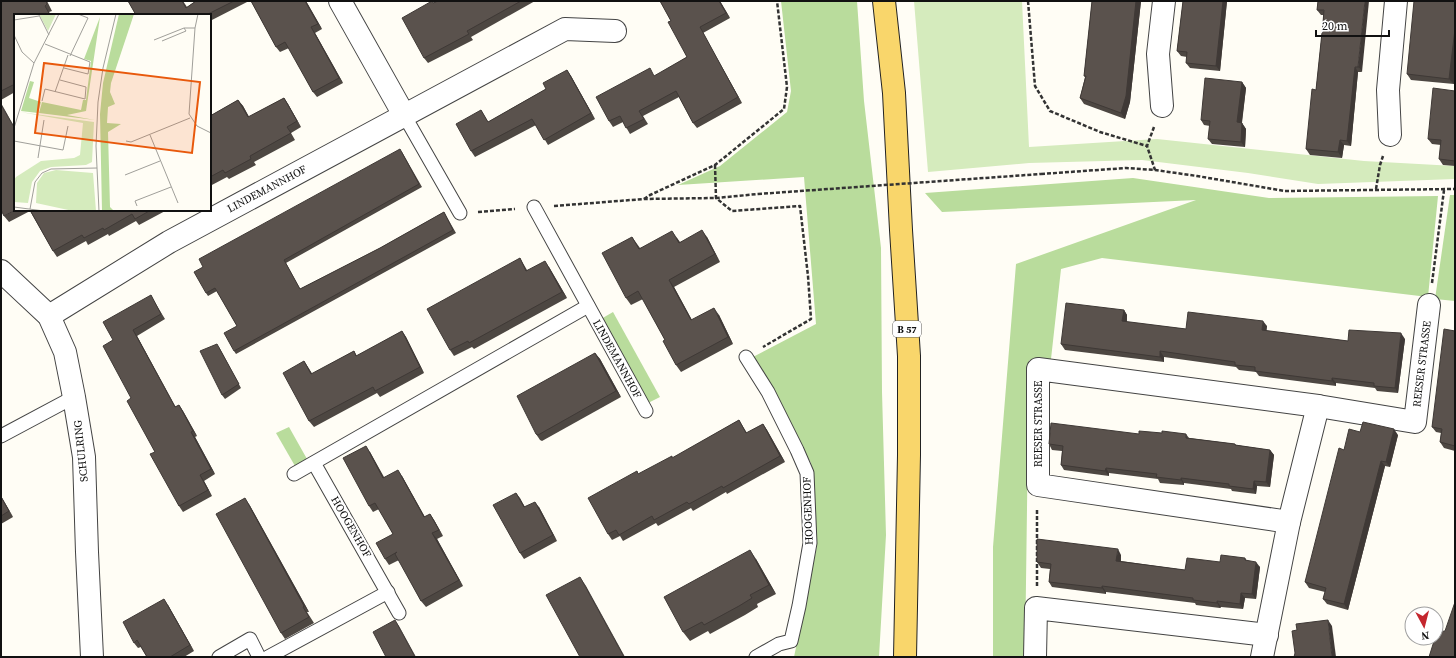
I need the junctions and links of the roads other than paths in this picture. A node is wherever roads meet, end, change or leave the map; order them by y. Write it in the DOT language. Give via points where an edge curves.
graph roads {
  1 [pos="340,1"];
  2 [pos="884,1"];
  3 [pos="1164,1"];
  4 [pos="1396,1"];
  5 [pos="615,31"];
  6 [pos="1162,106"];
  7 [pos="404,115"];
  8 [pos="1390,135"];
  9 [pos="534,207"];
  10 [pos="460,213"];
  11 [pos="1,271"];
  12 [pos="1429,305"];
  13 [pos="588,306"];
  14 [pos="49,316"];
  15 [pos="746,357"];
  16 [pos="74,397"];
  17 [pos="1318,406"];
  18 [pos="646,411"];
  19 [pos="1,436"];
  20 [pos="314,463"];
  21 [pos="294,474"];
  22 [pos="1289,522"];
  23 [pos="388,592"];
  24 [pos="399,613"];
  25 [pos="1266,635"];
  26 [pos="92,657"];
  27 [pos="219,657"];
  28 [pos="259,657"];
  29 [pos="268,657"];
  30 [pos="756,657"];
  31 [pos="905,657"];
  32 [pos="1035,657"];
  33 [pos="1262,657"];
  1 -- 7 [label="street"];
  2 -- 31 [label="main road, B 57" via="894,93 909,356"];
  3 -- 6 [label="street" via="1158,54"];
  4 -- 8 [label="street" via="1388,90"];
  5 -- 7 [label="street, LINDEMANNHOF" via="565,29"];
  7 -- 10 [label="lane"];
  7 -- 14 [label="street, LINDEMANNHOF" via="168,242"];
  9 -- 13 [label="lane, LINDEMANNHOF"];
  11 -- 14 [label="street, SCHULRING"];
  12 -- 17 [label="street, REESER STRASSE" via="1415,422"];
  13 -- 18 [label="lane, LINDEMANNHOF"];
  13 -- 20 [label="lane, LINDEMANNHOF"];
  14 -- 16 [label="street, SCHULRING" via="64,352"];
  15 -- 30 [label="lane, HOOGENHOF" via="768,392 807,473 810,543 791,641 779,644"];
  16 -- 19 [label="lane"];
  16 -- 26 [label="street, SCHULRING" via="84,458"];
  17 -- 22 [label="street"];
  17 -- 22 [label="street, REESER STRASSE" via="1038,369 1038,484"];
  20 -- 21 [label="lane, LINDEMANNHOF"];
  20 -- 23 [label="lane, HOOGENHOF"];
  22 -- 25 [label="street"];
  23 -- 24 [label="lane, HOOGENHOF"];
  23 -- 29 [label="lane"];
  25 -- 32 [label="street" via="1036,608"];
  25 -- 33 [label="street"];
  27 -- 28 [label="lane" via="250,640"];
}
